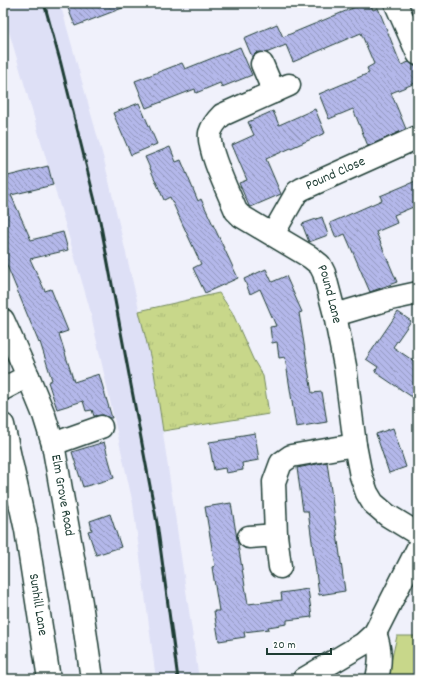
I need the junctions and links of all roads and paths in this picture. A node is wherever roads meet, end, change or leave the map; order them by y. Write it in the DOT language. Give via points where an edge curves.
graph roads {
  1 [pos="396,4"];
  2 [pos="418,54"];
  3 [pos="262,64"];
  4 [pos="418,137"];
  5 [pos="273,234"];
  6 [pos="418,293"];
  7 [pos="335,315"];
  8 [pos="3,320"];
  9 [pos="28,376"];
  10 [pos="3,389"];
  11 [pos="3,425"];
  12 [pos="101,427"];
  13 [pos="53,444"];
  14 [pos="355,445"];
  15 [pos="418,534"];
  16 [pos="276,535"];
  17 [pos="249,537"];
  18 [pos="418,548"];
  19 [pos="280,568"];
  20 [pos="375,633"];
  21 [pos="49,679"];
  22 [pos="92,679"];
  23 [pos="304,679"];
  24 [pos="377,679"];
  1 -- 2 [label="street"];
  3 -- 5 [label="street, Pound Lane" via="282,88 222,115 213,126 210,139 236,211"];
  4 -- 5 [label="street, Pound Close" via="297,192"];
  5 -- 7 [label="street, Pound Lane" via="320,265"];
  6 -- 7 [label="street"];
  7 -- 14 [label="street, Pound Lane" via="345,366"];
  8 -- 9 [label="street, Elm Grove Road"];
  9 -- 10 [label="street"];
  9 -- 13 [label="street, Elm Grove Road"];
  11 -- 21 [label="street, Sunhill Lane" via="26,530"];
  12 -- 13 [label="street"];
  13 -- 22 [label="street, Elm Grove Road"];
  14 -- 15 [label="street, Pound Lane" via="361,476 373,503"];
  14 -- 16 [label="street" via="290,456 281,463 274,482"];
  16 -- 17 [label="street"];
  16 -- 19 [label="street"];
  18 -- 20 [label="street"];
  20 -- 23 [label="street" via="363,644"];
  20 -- 24 [label="street" via="381,653"];
}
